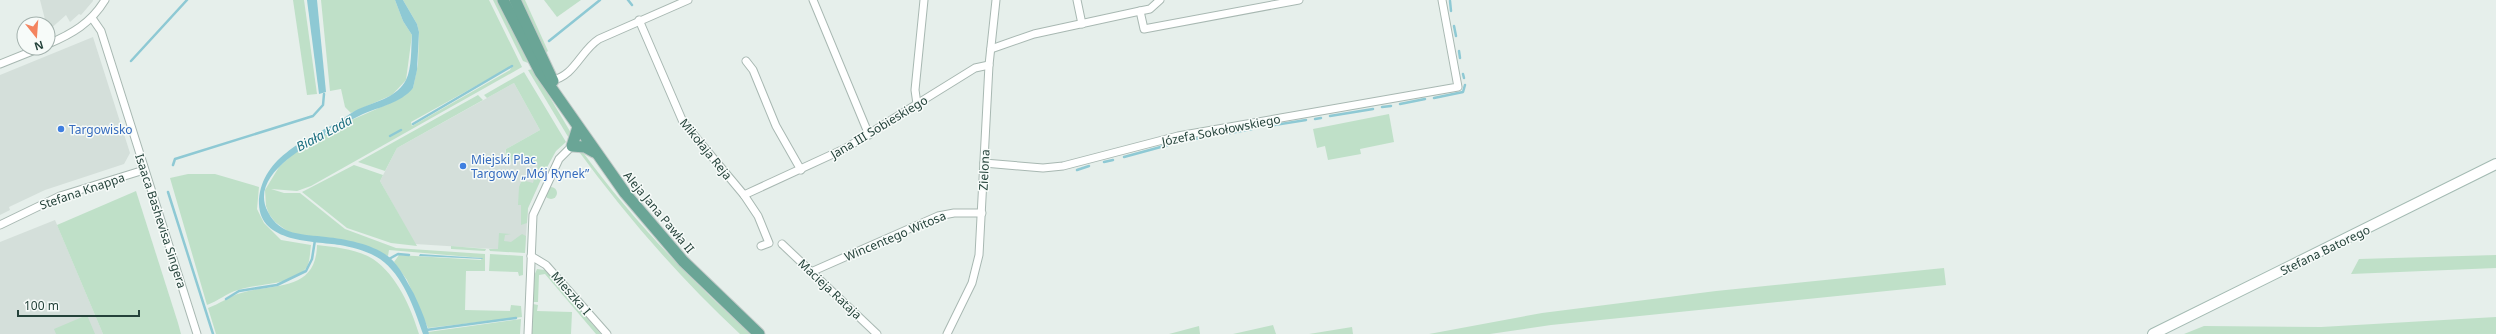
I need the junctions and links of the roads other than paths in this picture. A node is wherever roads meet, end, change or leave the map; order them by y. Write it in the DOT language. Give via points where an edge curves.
graph roads {
  1 [pos="105,0"];
  2 [pos="503,0"];
  3 [pos="515,0"];
  4 [pos="688,0"];
  5 [pos="813,0"];
  6 [pos="924,0"];
  7 [pos="996,0"];
  8 [pos="1077,0"];
  9 [pos="1160,0"];
  10 [pos="1299,0"];
  11 [pos="1442,0"];
  12 [pos="1140,11"];
  13 [pos="92,18"];
  14 [pos="639,20"];
  15 [pos="1082,24"];
  16 [pos="56,40"];
  17 [pos="991,49"];
  18 [pos="20,56"];
  19 [pos="746,61"];
  20 [pos="0,64"];
  21 [pos="989,65"];
  22 [pos="558,79"];
  23 [pos="556,93"];
  24 [pos="917,104"];
  25 [pos="578,127"];
  26 [pos="869,135"];
  27 [pos="572,146"];
  28 [pos="595,153"];
  29 [pos="984,163"];
  30 [pos="2496,164"];
  31 [pos="144,170"];
  32 [pos="801,170"];
  33 [pos="744,195"];
  34 [pos="982,213"];
  35 [pos="0,225"];
  36 [pos="782,244"];
  37 [pos="761,246"];
  38 [pos="531,256"];
  39 [pos="812,272"];
  40 [pos="196,334"];
  41 [pos="528,334"];
  42 [pos="607,334"];
  43 [pos="759,334"];
  44 [pos="878,334"];
  45 [pos="947,334"];
  46 [pos="2153,334"];
  1 -- 13 [label="street"];
  2 -- 23 [label="main road, Aleja Jana Pawła II" via="535,63"];
  3 -- 22 [label="main road, Aleja Jana Pawła II"];
  4 -- 14 [label="street"];
  5 -- 26 [label="street"];
  6 -- 24 [label="street" via="915,90"];
  7 -- 17 [label="street, Zielona"];
  8 -- 15 [label="street"];
  9 -- 12 [label="street" via="1150,9"];
  10 -- 12 [label="street" via="1144,29"];
  11 -- 29 [label="street, Józefa Sokołowskiego" via="1458,88 1178,136 1063,166 1043,168"];
  12 -- 15 [label="street"];
  13 -- 16 [label="street" via="74,32"];
  13 -- 31 [label="street, Isaaca Bashevisa Singera" via="101,31"];
  14 -- 22 [label="street" via="594,42"];
  14 -- 33 [label="street, Mikołaja Reja" via="683,122"];
  15 -- 17 [label="street" via="1034,34"];
  17 -- 21 [label="street, Zielona"];
  18 -- 20 [label="street"];
  19 -- 32 [label="street" via="753,70 776,126"];
  21 -- 24 [label="street, Jana III Sobieskiego" via="975,68"];
  21 -- 29 [label="street, Zielona"];
  22 -- 23 [label="main road, Aleja Jana Pawła II"];
  23 -- 25 [label="main road, Aleja Jana Pawła II"];
  24 -- 26 [label="street, Jana III Sobieskiego"];
  25 -- 27 [label="main road"];
  25 -- 28 [label="main road, Aleja Jana Pawła II"];
  26 -- 32 [label="street, Jana III Sobieskiego"];
  27 -- 28 [label="main road" via="585,147"];
  27 -- 38 [label="street" via="559,158 536,206 532,223"];
  28 -- 43 [label="main road, Aleja Jana Pawła II" via="674,251"];
  29 -- 34 [label="street, Zielona"];
  30 -- 46 [label="street, Stefana Batorego"];
  31 -- 35 [label="street, Stefana Knappa" via="60,196"];
  31 -- 40 [label="street, Isaaca Bashevisa Singera"];
  32 -- 33 [label="street, Jana III Sobieskiego"];
  33 -- 37 [label="street, Mikołaja Reja" via="769,243"];
  34 -- 39 [label="street, Wincentego Witosa" via="938,216"];
  34 -- 45 [label="street, Zielona" via="976,272"];
  36 -- 39 [label="street, Macieja Rataja"];
  38 -- 41 [label="street"];
  38 -- 42 [label="street, Mieszka I" via="542,261"];
  39 -- 44 [label="street, Macieja Rataja"];
}
